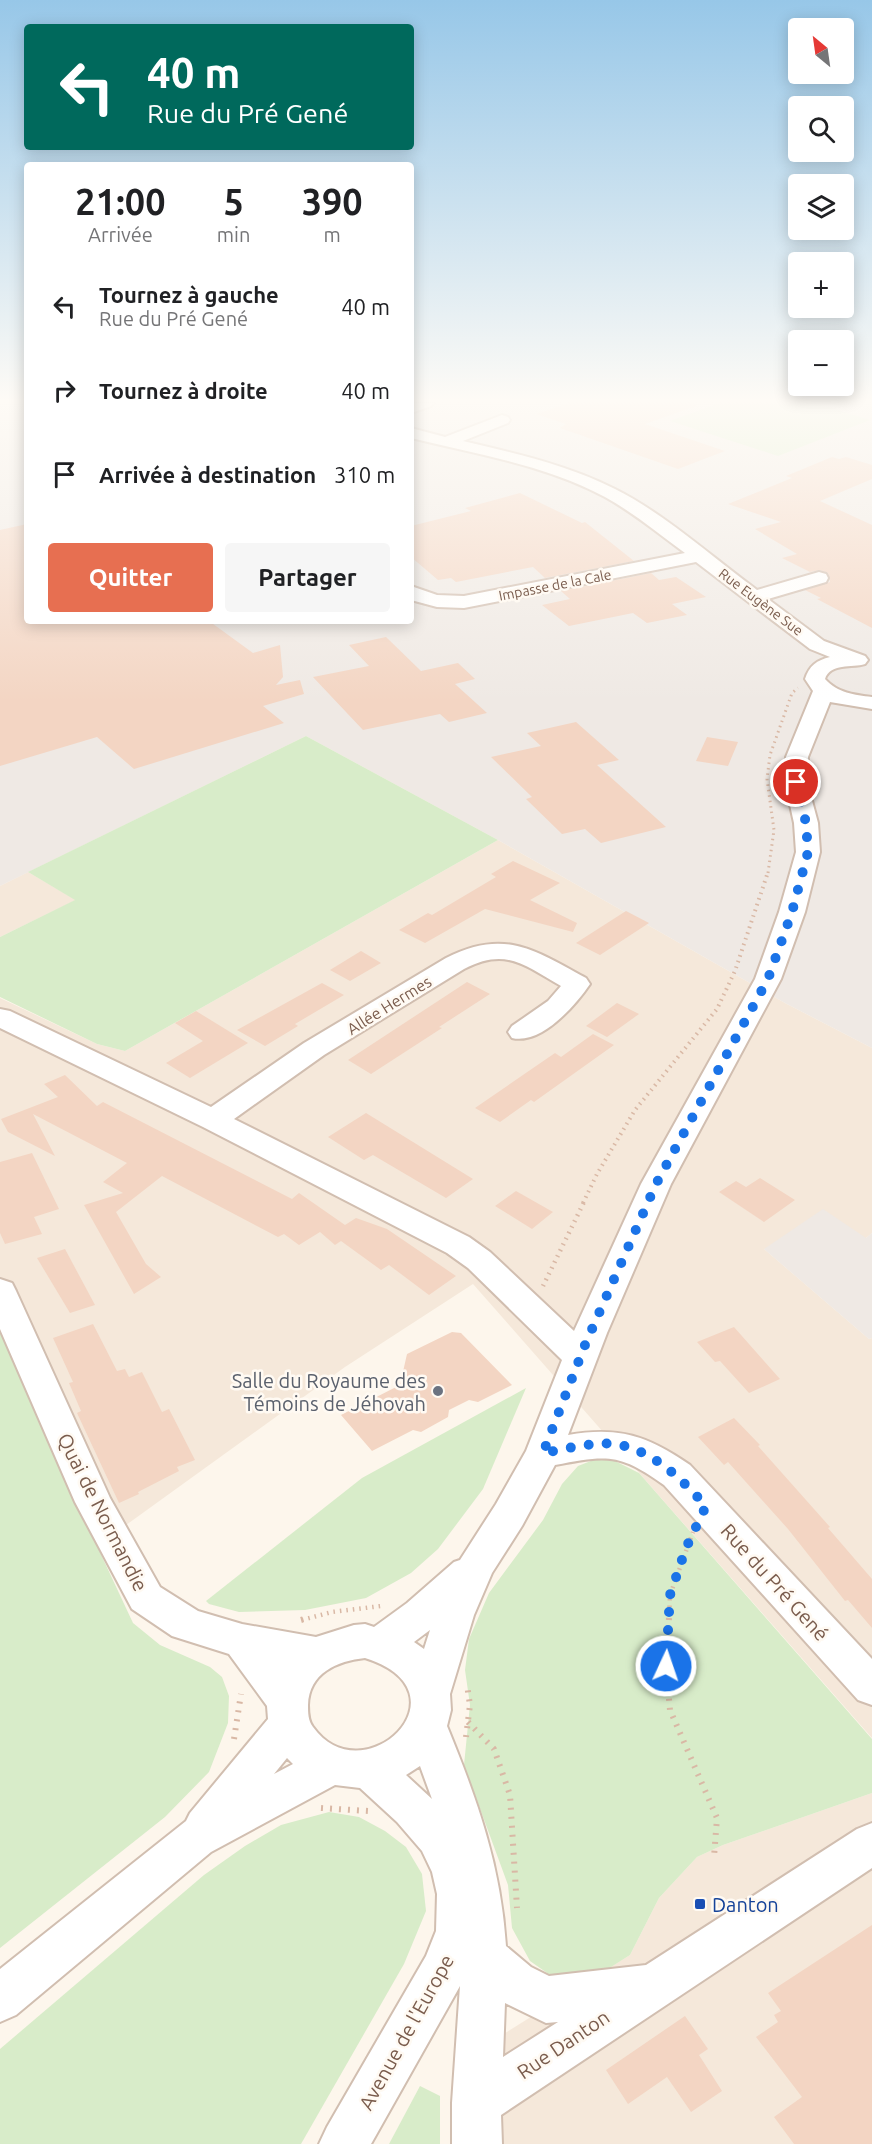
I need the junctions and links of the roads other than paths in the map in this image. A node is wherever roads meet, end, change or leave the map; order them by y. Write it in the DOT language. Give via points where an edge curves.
graph roads {
  1 [pos="627,503"];
  2 [pos="700,556"];
  3 [pos="819,578"];
  4 [pos="414,594"];
  5 [pos="754,597"];
  6 [pos="817,645"];
  7 [pos="865,660"];
  8 [pos="821,678"];
  9 [pos="862,702"];
  10 [pos="807,733"];
  11 [pos="0,1017"];
  12 [pos="522,1032"];
  13 [pos="213,1120"];
  14 [pos="0,1291"];
  15 [pos="580,1357"];
  16 [pos="543,1453"];
  17 [pos="476,1566"];
  18 [pos="242,1641"];
  19 [pos="381,1644"];
  20 [pos="318,1654"];
  21 [pos="872,1687"];
  22 [pos="429,1709"];
  23 [pos="288,1712"];
  24 [pos="350,1767"];
  25 [pos="196,1838"];
  26 [pos="872,1843"];
  27 [pos="483,1956"];
  28 [pos="651,1986"];
  29 [pos="0,2000"];
  30 [pos="476,2123"];
  31 [pos="344,2144"];
  1 -- 2 [label="street, Rue Eugène Sue"];
  2 -- 4 [label="street, Impasse de la Cale" via="464,602 443,603"];
  2 -- 5 [label="street, Rue Eugène Sue"];
  3 -- 5 [label="street"];
  5 -- 6 [label="street, Rue Eugène Sue"];
  6 -- 7 [label="street, Rue Eugène Sue"];
  6 -- 8 [label="street, Rue Eugène Sue"];
  7 -- 8 [label="street" via="838,661"];
  8 -- 9 [label="street"];
  8 -- 10 [label="street"];
  9 -- 10 [label="street" via="829,714"];
  10 -- 15 [label="street" via="797,757 796,782 808,852 780,950 656,1184"];
  11 -- 13 [label="street"];
  12 -- 13 [label="street, Allée Hermes" via="558,1007 577,984 510,950 494,950 466,958 400,996"];
  13 -- 15 [label="street" via="458,1245 479,1260"];
  14 -- 18 [label="street, Quai de Normandie" via="90,1496 146,1598 186,1624"];
  15 -- 16 [label="street"];
  16 -- 17 [label="street"];
  16 -- 21 [label="street, Rue du Pré Gené" via="620,1445 654,1458 677,1474"];
  17 -- 19 [label="street"];
  17 -- 22 [label="street" via="454,1615"];
  18 -- 20 [label="street, Quai de Normandie"];
  18 -- 23 [label="street"];
  19 -- 20 [label="street" via="349,1642"];
  19 -- 22 [label="street" via="399,1650 424,1675"];
  20 -- 23 [label="street" via="292,1682"];
  22 -- 24 [label="street" via="413,1747 393,1761"];
  22 -- 27 [label="street" via="477,1881"];
  23 -- 24 [label="street" via="298,1741 312,1755"];
  23 -- 25 [label="street"];
  24 -- 25 [label="street"];
  24 -- 31 [label="street, Avenue de l'Europe" via="412,1808 436,1837 453,1869 459,1894 459,1931 443,1971"];
  25 -- 29 [label="street"];
  26 -- 28 [label="street, Rue Danton"];
  27 -- 28 [label="street, Rue Danton" via="515,1983 546,2000"];
  27 -- 30 [label="street"];
  28 -- 30 [label="street, Rue Danton"];
}
